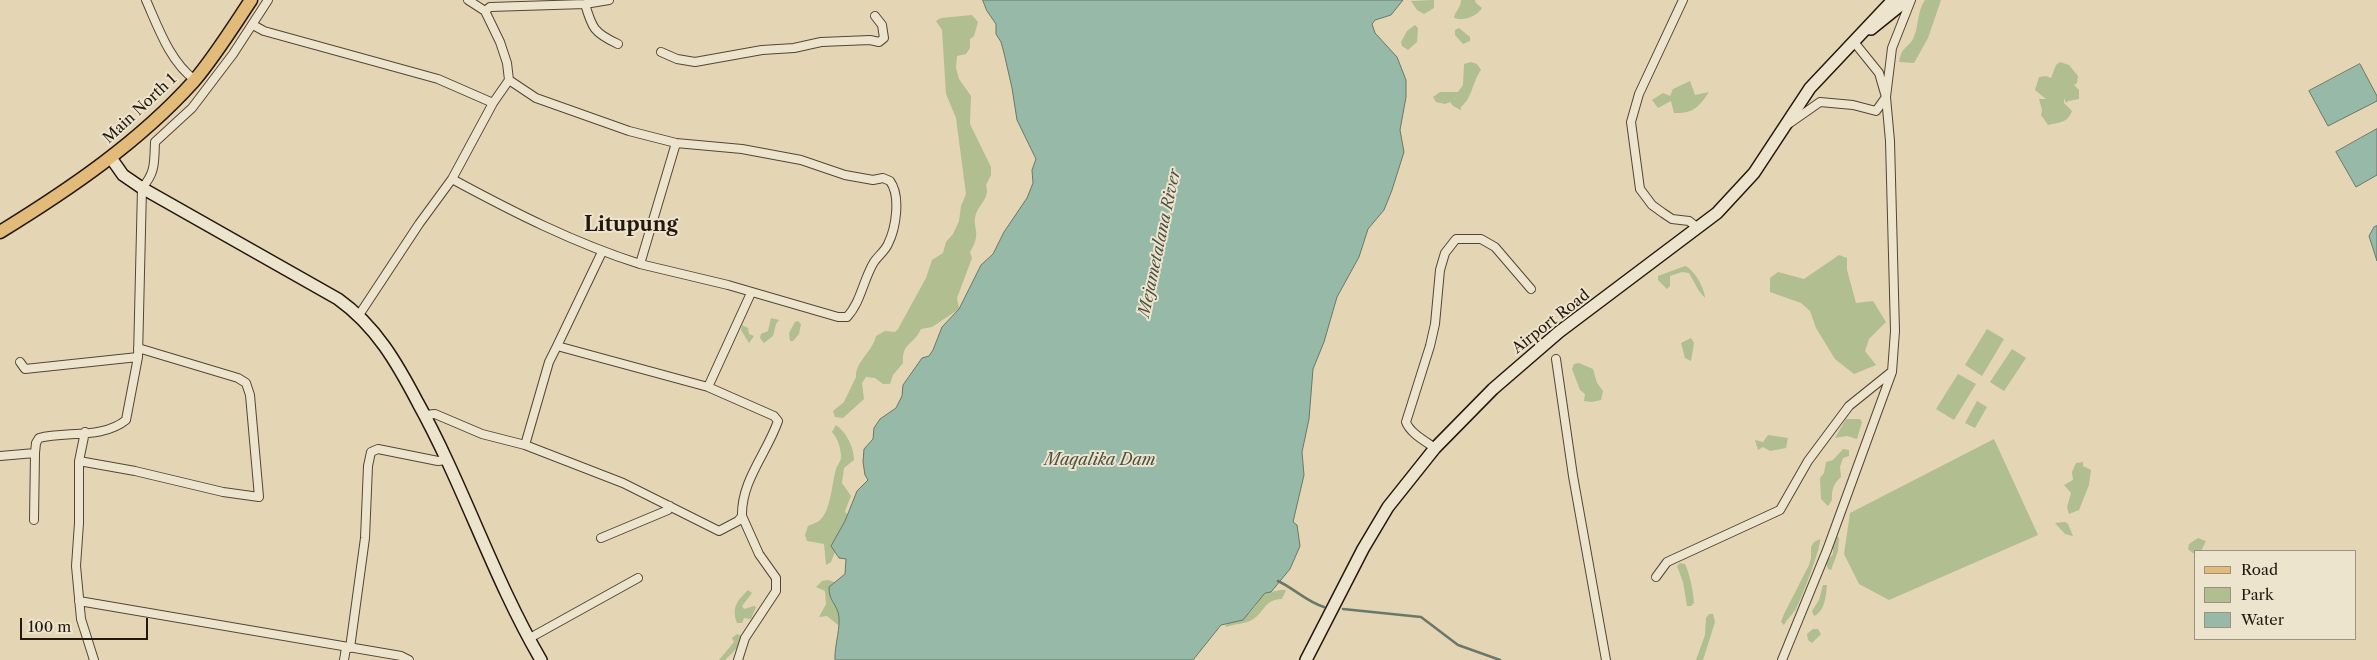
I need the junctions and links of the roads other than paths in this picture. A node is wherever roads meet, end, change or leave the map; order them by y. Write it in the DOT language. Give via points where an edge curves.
graph roads {
  1 [pos="146,0"];
  2 [pos="251,0"];
  3 [pos="268,0"];
  4 [pos="468,0"];
  5 [pos="609,0"];
  6 [pos="1683,0"];
  7 [pos="1893,0"];
  8 [pos="1909,0"];
  9 [pos="585,4"];
  10 [pos="484,11"];
  11 [pos="875,16"];
  12 [pos="253,25"];
  13 [pos="1854,42"];
  14 [pos="618,44"];
  15 [pos="661,52"];
  16 [pos="194,80"];
  17 [pos="509,80"];
  18 [pos="1886,97"];
  19 [pos="493,103"];
  20 [pos="1780,131"];
  21 [pos="676,143"];
  22 [pos="111,158"];
  23 [pos="452,179"];
  24 [pos="142,188"];
  25 [pos="1698,228"];
  26 [pos="0,232"];
  27 [pos="602,252"];
  28 [pos="640,264"];
  29 [pos="1531,289"];
  30 [pos="751,293"];
  31 [pos="359,315"];
  32 [pos="557,346"];
  33 [pos="138,352"];
  34 [pos="1556,359"];
  35 [pos="20,362"];
  36 [pos="1892,372"];
  37 [pos="708,387"];
  38 [pos="425,415"];
  39 [pos="85,432"];
  40 [pos="526,445"];
  41 [pos="1435,448"];
  42 [pos="35,453"];
  43 [pos="0,456"];
  44 [pos="447,460"];
  45 [pos="79,461"];
  46 [pos="670,506"];
  47 [pos="742,516"];
  48 [pos="34,520"];
  49 [pos="601,538"];
  50 [pos="1656,577"];
  51 [pos="638,578"];
  52 [pos="79,601"];
  53 [pos="528,638"];
  54 [pos="348,648"];
  55 [pos="94,660"];
  56 [pos="344,660"];
  57 [pos="409,660"];
  58 [pos="541,660"];
  59 [pos="738,660"];
  60 [pos="1306,660"];
  61 [pos="1606,660"];
  62 [pos="1782,660"];
  1 -- 16 [label="street" via="174,58"];
  2 -- 16 [label="main road, Main North 1"];
  3 -- 12 [label="street"];
  4 -- 10 [label="street"];
  5 -- 9 [label="street"];
  6 -- 25 [label="street" via="1639,94 1631,122 1640,189 1662,213 1672,219 1689,221"];
  7 -- 13 [label="main road, Airport Road"];
  8 -- 13 [label="main road, Airport Road"];
  8 -- 18 [label="street" via="1892,48"];
  9 -- 10 [label="street" via="490,7"];
  9 -- 14 [label="street" via="592,27"];
  10 -- 17 [label="street" via="505,56"];
  11 -- 15 [label="street" via="882,25 884,38 879,42 821,42 695,62"];
  12 -- 19 [label="street" via="279,36 438,79"];
  12 -- 24 [label="street" via="192,108 155,142 151,178"];
  13 -- 18 [label="street" via="1879,73"];
  13 -- 20 [label="main road, Airport Road" via="1810,88"];
  16 -- 22 [label="main road, Main North 1" via="137,137"];
  17 -- 19 [label="street"];
  17 -- 21 [label="street" via="536,98 629,131"];
  18 -- 20 [label="street" via="1876,110 1820,102"];
  18 -- 36 [label="street" via="1895,331"];
  19 -- 23 [label="street"];
  20 -- 25 [label="main road, Airport Road" via="1754,173 1717,213"];
  21 -- 28 [label="street"];
  21 -- 30 [label="street" via="801,160 845,175 873,180 883,178 894,186 890,238 874,262 847,318"];
  22 -- 24 [label="main road" via="123,175"];
  22 -- 26 [label="main road, Main North 1"];
  23 -- 27 [label="street" via="533,222"];
  23 -- 31 [label="street"];
  24 -- 31 [label="main road" via="330,294"];
  24 -- 33 [label="street"];
  25 -- 41 [label="main road, Airport Road" via="1560,332 1494,389"];
  27 -- 28 [label="street"];
  27 -- 32 [label="street"];
  28 -- 30 [label="street"];
  29 -- 41 [label="street" via="1495,247 1481,239 1456,240 1445,253 1438,279 1430,346 1406,422 1421,439"];
  30 -- 37 [label="street"];
  31 -- 38 [label="main road" via="402,374"];
  32 -- 37 [label="street"];
  32 -- 40 [label="street" via="549,362"];
  33 -- 35 [label="street" via="25,369"];
  33 -- 39 [label="street" via="126,420 115,427"];
  33 -- 45 [label="street" via="238,378 246,383 250,395 259,497 231,494"];
  34 -- 61 [label="street" via="1574,485"];
  36 -- 50 [label="street" via="1849,406 1808,461 1780,510 1667,562"];
  36 -- 62 [label="street" via="1827,550"];
  37 -- 47 [label="street" via="774,416 778,421 746,489"];
  38 -- 40 [label="street" via="435,414 482,434"];
  38 -- 44 [label="main road"];
  39 -- 42 [label="street" via="39,438"];
  39 -- 45 [label="street"];
  40 -- 46 [label="street" via="623,483"];
  41 -- 60 [label="main road, Airport Road" via="1388,507 1363,548"];
  42 -- 43 [label="street"];
  42 -- 48 [label="street"];
  44 -- 53 [label="main road"];
  44 -- 54 [label="street" via="378,449 371,452 366,538"];
  45 -- 52 [label="street" via="76,566"];
  46 -- 47 [label="street" via="719,531"];
  46 -- 49 [label="street" via="668,510"];
  47 -- 59 [label="street" via="756,549 776,578 776,591 745,638"];
  51 -- 53 [label="street"];
  52 -- 54 [label="street"];
  52 -- 55 [label="street" via="81,620"];
  53 -- 58 [label="main road"];
  54 -- 56 [label="street"];
  54 -- 57 [label="street"];
}
